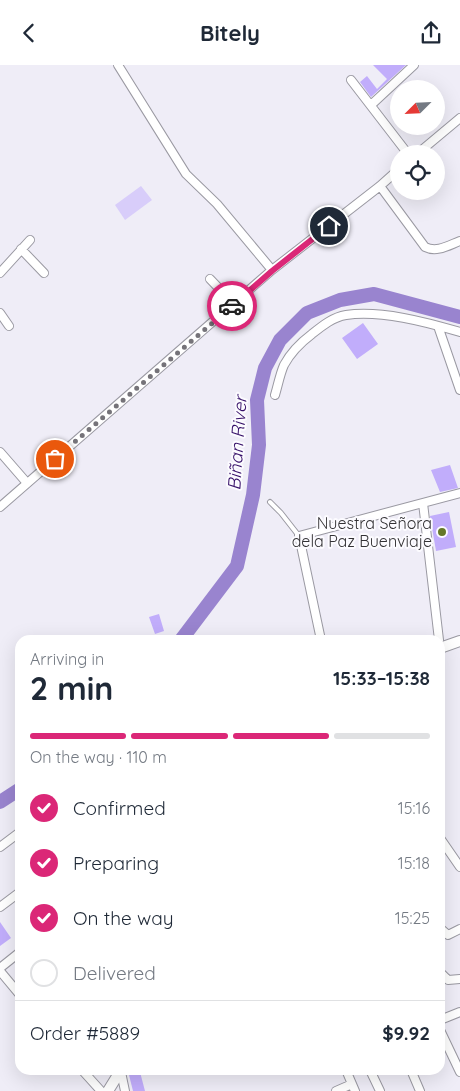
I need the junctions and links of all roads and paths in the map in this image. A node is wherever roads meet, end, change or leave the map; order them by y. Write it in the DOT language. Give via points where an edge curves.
graph roads {
  1 [pos="118,65"];
  2 [pos="414,65"];
  3 [pos="351,80"];
  4 [pos="371,105"];
  5 [pos="460,118"];
  6 [pos="401,145"];
  7 [pos="428,145"];
  8 [pos="390,177"];
  9 [pos="380,186"];
  10 [pos="30,240"];
  11 [pos="460,241"];
  12 [pos="21,249"];
  13 [pos="272,271"];
  14 [pos="0,273"];
  15 [pos="44,273"];
  16 [pos="210,279"];
  17 [pos="234,303"];
  18 [pos="0,313"];
  19 [pos="9,326"];
  20 [pos="438,326"];
  21 [pos="460,332"];
  22 [pos="460,390"];
  23 [pos="275,395"];
  24 [pos="0,452"];
  25 [pos="27,483"];
  26 [pos="460,493"];
  27 [pos="270,502"];
  28 [pos="422,503"];
  29 [pos="0,507"];
  30 [pos="299,536"];
  31 [pos="320,635"];
  32 [pos="437,635"];
  33 [pos="460,641"];
  34 [pos="445,646"];
  35 [pos="15,836"];
  36 [pos="445,845"];
  37 [pos="0,847"];
  38 [pos="460,867"];
  39 [pos="15,896"];
  40 [pos="0,907"];
  41 [pos="460,929"];
  42 [pos="445,932"];
  43 [pos="15,956"];
  44 [pos="0,969"];
  45 [pos="445,977"];
  46 [pos="460,979"];
  47 [pos="15,988"];
  48 [pos="460,1012"];
  49 [pos="445,1018"];
  50 [pos="445,1040"];
  51 [pos="460,1072"];
  52 [pos="87,1075"];
  53 [pos="118,1075"];
  54 [pos="122,1075"];
  55 [pos="348,1075"];
  56 [pos="372,1075"];
  57 [pos="412,1075"];
  58 [pos="354,1087"];
  59 [pos="101,1091"];
  60 [pos="108,1091"];
  61 [pos="125,1091"];
  62 [pos="336,1091"];
  63 [pos="380,1091"];
  64 [pos="420,1091"];
  1 -- 13 [label="street" via="186,174 217,204"];
  2 -- 4 [label="street"];
  3 -- 4 [label="street"];
  4 -- 6 [label="street"];
  5 -- 7 [label="street"];
  8 -- 9 [label="street"];
  9 -- 11 [label="street" via="426,247 438,249"];
  9 -- 13 [label="street"];
  10 -- 12 [label="street"];
  12 -- 14 [label="street"];
  12 -- 15 [label="street"];
  13 -- 17 [label="street"];
  16 -- 17 [label="street"];
  17 -- 25 [label="street"];
  18 -- 19 [label="street"];
  20 -- 21 [label="street"];
  20 -- 22 [label="street"];
  20 -- 23 [label="street" via="386,316 344,315 327,323 293,351 283,367"];
  24 -- 25 [label="street"];
  25 -- 29 [label="street"];
  26 -- 28 [label="street"];
  27 -- 30 [label="lane"];
  28 -- 30 [label="street"];
  28 -- 32 [label="street"];
  30 -- 31 [label="street"];
  33 -- 34 [label="street"];
  35 -- 37 [label="street"];
  36 -- 38 [label="street"];
  39 -- 40 [label="street"];
  41 -- 42 [label="street" via="448,935"];
  43 -- 44 [label="street"];
  44 -- 47 [label="street"];
  45 -- 46 [label="street" via="448,980"];
  48 -- 49 [label="street"];
  50 -- 51 [label="street"];
  52 -- 59 [label="street"];
  53 -- 60 [label="street"];
  54 -- 61 [label="street"];
  55 -- 58 [label="street"];
  56 -- 63 [label="street"];
  57 -- 64 [label="street"];
  58 -- 62 [label="street"];
}
